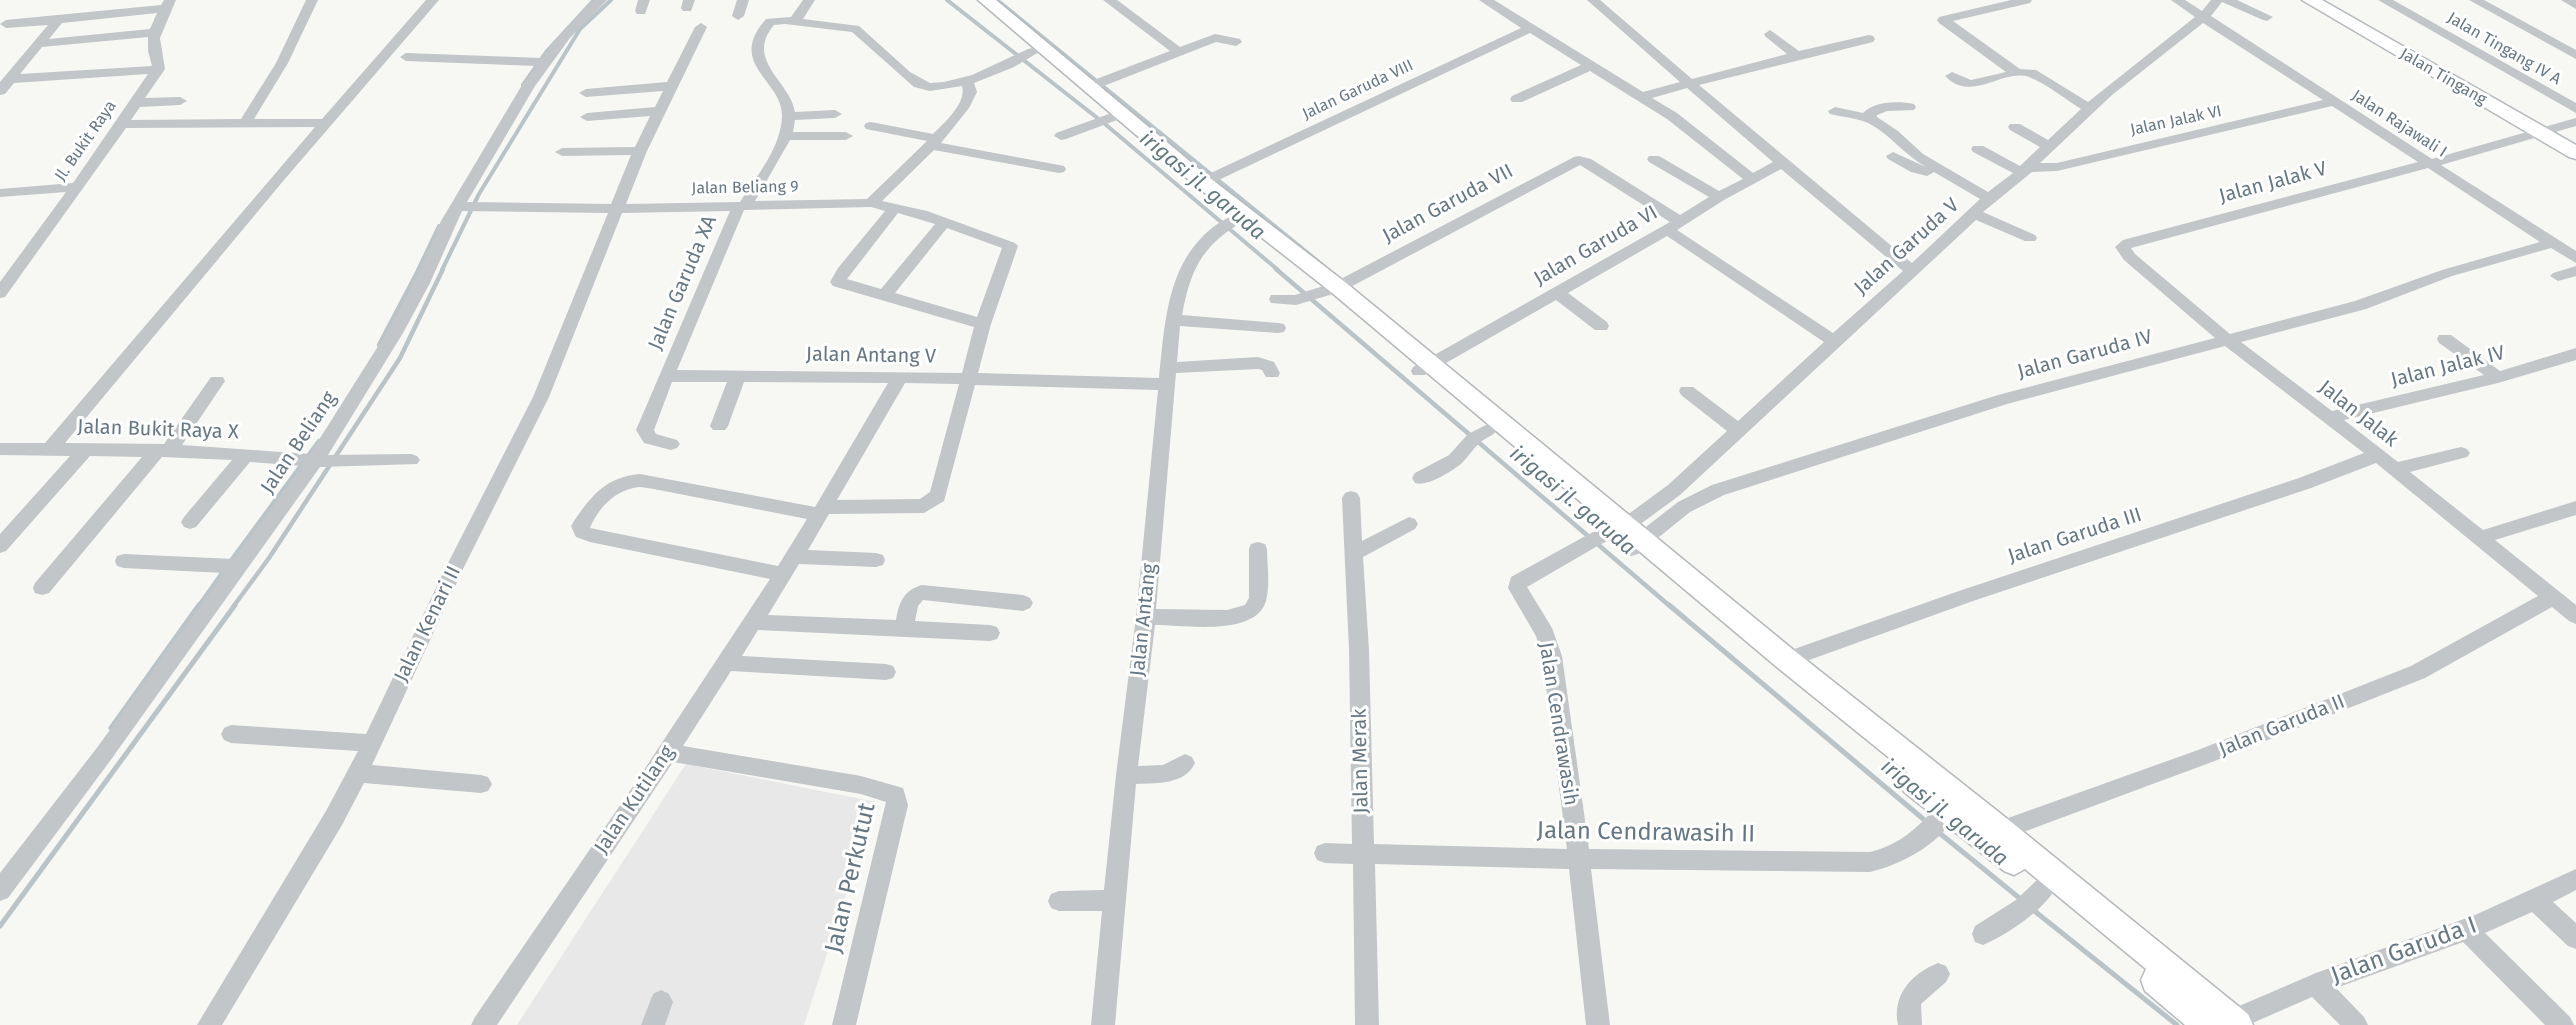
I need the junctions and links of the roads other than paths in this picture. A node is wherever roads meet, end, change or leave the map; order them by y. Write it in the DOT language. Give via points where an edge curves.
graph roads {
  1 [pos="312,0"];
  2 [pos="433,0"];
  3 [pos="601,0"];
  4 [pos="743,0"];
  5 [pos="809,0"];
  6 [pos="970,0"];
  7 [pos="986,0"];
  8 [pos="1109,0"];
  9 [pos="1485,0"];
  10 [pos="1593,0"];
  11 [pos="2026,0"];
  12 [pos="2177,0"];
  13 [pos="2218,0"];
  14 [pos="2228,0"];
  15 [pos="2310,0"];
  16 [pos="2384,0"];
  17 [pos="2475,0"];
  18 [pos="2567,0"];
  19 [pos="168,4"];
  20 [pos="2576,5"];
  21 [pos="738,16"];
  22 [pos="2204,16"];
  23 [pos="2267,17"];
  24 [pos="58,20"];
  25 [pos="795,21"];
  26 [pos="6,24"];
  27 [pos="701,27"];
  28 [pos="1528,28"];
  29 [pos="156,32"];
  30 [pos="1770,34"];
  31 [pos="1869,39"];
  32 [pos="1236,42"];
  33 [pos="38,44"];
  34 [pos="1179,52"];
  35 [pos="1797,55"];
  36 [pos="2576,55"];
  37 [pos="1025,56"];
  38 [pos="406,57"];
  39 [pos="544,62"];
  40 [pos="1589,66"];
  41 [pos="158,69"];
  42 [pos="2017,73"];
  43 [pos="1952,76"];
  44 [pos="10,79"];
  45 [pos="966,81"];
  46 [pos="1690,81"];
  47 [pos="672,86"];
  48 [pos="1092,86"];
  49 [pos="0,91"];
  50 [pos="586,93"];
  51 [pos="1642,96"];
  52 [pos="1517,99"];
  53 [pos="180,101"];
  54 [pos="2332,102"];
  55 [pos="134,103"];
  56 [pos="1909,107"];
  57 [pos="2089,108"];
  58 [pos="2576,110"];
  59 [pos="661,111"];
  60 [pos="1834,111"];
  61 [pos="835,114"];
  62 [pos="789,116"];
  63 [pos="587,117"];
  64 [pos="1108,118"];
  65 [pos="1871,119"];
  66 [pos="2576,122"];
  67 [pos="326,123"];
  68 [pos="122,124"];
  69 [pos="244,125"];
  70 [pos="871,126"];
  71 [pos="2015,127"];
  72 [pos="2539,133"];
  73 [pos="783,136"];
  74 [pos="846,136"];
  75 [pos="1061,136"];
  76 [pos="933,142"];
  77 [pos="2049,146"];
  78 [pos="1978,149"];
  79 [pos="640,151"];
  80 [pos="562,152"];
  81 [pos="2576,153"];
  82 [pos="1893,156"];
  83 [pos="1654,159"];
  84 [pos="1782,163"];
  85 [pos="2428,164"];
  86 [pos="1059,169"];
  87 [pos="2024,170"];
  88 [pos="1944,174"];
  89 [pos="1752,179"];
  90 [pos="1203,182"];
  91 [pos="77,187"];
  92 [pos="0,193"];
  93 [pos="1719,197"];
  94 [pos="1989,198"];
  95 [pos="871,203"];
  96 [pos="458,206"];
  97 [pos="742,206"];
  98 [pos="896,207"];
  99 [pos="618,209"];
  100 [pos="1975,214"];
  101 [pos="943,224"];
  102 [pos="1228,224"];
  103 [pos="1673,226"];
  104 [pos="2030,238"];
  105 [pos="2128,243"];
  106 [pos="2553,243"];
  107 [pos="2576,258"];
  108 [pos="1912,271"];
  109 [pos="2576,271"];
  110 [pos="2558,276"];
  111 [pos="0,293"];
  112 [pos="1557,293"];
  113 [pos="1318,294"];
  114 [pos="885,296"];
  115 [pos="1277,299"];
  116 [pos="1173,320"];
  117 [pos="983,324"];
  118 [pos="1601,326"];
  119 [pos="1278,328"];
  120 [pos="2226,339"];
  121 [pos="2445,339"];
  122 [pos="1834,341"];
  123 [pos="2576,354"];
  124 [pos="1425,368"];
  125 [pos="1272,373"];
  126 [pos="666,376"];
  127 [pos="738,376"];
  128 [pos="1167,376"];
  129 [pos="900,377"];
  130 [pos="2498,377"];
  131 [pos="968,379"];
  132 [pos="217,381"];
  133 [pos="1687,391"];
  134 [pos="2328,418"];
  135 [pos="719,426"];
  136 [pos="1738,430"];
  137 [pos="1477,437"];
  138 [pos="671,444"];
  139 [pos="0,448"];
  140 [pos="51,448"];
  141 [pos="86,449"];
  142 [pos="163,451"];
  143 [pos="2462,453"];
  144 [pos="247,454"];
  145 [pos="2378,455"];
  146 [pos="411,460"];
  147 [pos="315,461"];
  148 [pos="2394,469"];
  149 [pos="1421,478"];
  150 [pos="1351,498"];
  151 [pos="2576,508"];
  152 [pos="822,511"];
  153 [pos="190,522"];
  154 [pos="1410,524"];
  155 [pos="2480,538"];
  156 [pos="1616,539"];
  157 [pos="0,546"];
  158 [pos="1258,549"];
  159 [pos="1354,554"];
  160 [pos="876,560"];
  161 [pos="124,561"];
  162 [pos="238,566"];
  163 [pos="789,566"];
  164 [pos="42,588"];
  165 [pos="2553,597"];
  166 [pos="1701,598"];
  167 [pos="1023,603"];
  168 [pos="2576,616"];
  169 [pos="1146,617"];
  170 [pos="754,622"];
  171 [pos="904,628"];
  172 [pos="990,633"];
  173 [pos="1787,660"];
  174 [pos="726,663"];
  175 [pos="886,672"];
  176 [pos="231,734"];
  177 [pos="371,743"];
  178 [pos="668,752"];
  179 [pos="1185,763"];
  180 [pos="358,773"];
  181 [pos="1126,775"];
  182 [pos="481,784"];
  183 [pos="1936,822"];
  184 [pos="1991,834"];
  185 [pos="1325,853"];
  186 [pos="1363,854"];
  187 [pos="1579,859"];
  188 [pos="2576,879"];
  189 [pos="0,889"];
  190 [pos="2033,898"];
  191 [pos="1114,900"];
  192 [pos="1059,901"];
  193 [pos="2536,901"];
  194 [pos="2467,930"];
  195 [pos="1983,934"];
  196 [pos="2576,938"];
  197 [pos="1938,974"];
  198 [pos="2316,984"];
  199 [pos="661,1002"];
  200 [pos="2226,1023"];
  201 [pos="209,1025"];
  202 [pos="483,1025"];
  203 [pos="653,1025"];
  204 [pos="844,1025"];
  205 [pos="1102,1025"];
  206 [pos="1367,1025"];
  207 [pos="1598,1025"];
  208 [pos="1910,1025"];
  209 [pos="2356,1025"];
  210 [pos="2562,1025"];
  1 -- 69 [label="street" via="282,63"];
  2 -- 67 [label="street"];
  3 -- 39 [label="street, Jalan Beliang"];
  4 -- 21 [label="street"];
  5 -- 25 [label="street"];
  6 -- 37 [label="main road"];
  7 -- 48 [label="main road"];
  8 -- 34 [label="street"];
  9 -- 28 [label="street"];
  10 -- 46 [label="street"];
  11 -- 42 [label="street" via="1943,20"];
  12 -- 22 [label="street, Jalan Rajawali I"];
  13 -- 22 [label="street, Jalan Garuda V"];
  14 -- 23 [label="street"];
  15 -- 72 [label="main road, Jalan Tingang"];
  16 -- 58 [label="street, Jalan Tingang IV A"];
  17 -- 36 [label="street"];
  18 -- 20 [label="street"];
  19 -- 24 [label="street"];
  19 -- 29 [label="street"];
  22 -- 54 [label="street, Jalan Rajawali I"];
  22 -- 57 [label="street, Jalan Garuda V"];
  24 -- 26 [label="street"];
  24 -- 33 [label="street"];
  25 -- 45 [label="street" via="858,31 923,86 948,87"];
  25 -- 62 [label="street" via="770,22 760,37 758,54 763,71 786,102"];
  27 -- 47 [label="street, Jalan Kenari II"];
  28 -- 40 [label="street"];
  28 -- 90 [label="street, Jalan Garuda VIII"];
  29 -- 33 [label="street"];
  29 -- 41 [label="street" via="154,51"];
  30 -- 35 [label="street"];
  31 -- 35 [label="street"];
  32 -- 34 [label="street" via="1215,38"];
  33 -- 44 [label="street"];
  34 -- 48 [label="street"];
  35 -- 46 [label="street"];
  37 -- 45 [label="street"];
  37 -- 64 [label="main road"];
  38 -- 39 [label="street"];
  39 -- 96 [label="street, Jalan Beliang"];
  40 -- 51 [label="street"];
  40 -- 52 [label="street"];
  41 -- 44 [label="street"];
  41 -- 55 [label="street, Jl. Bukit Raya"];
  42 -- 43 [label="street" via="1970,84"];
  42 -- 57 [label="street" via="2031,74"];
  44 -- 49 [label="street"];
  45 -- 76 [label="street" via="970,92 965,105"];
  46 -- 51 [label="street"];
  46 -- 84 [label="street"];
  47 -- 50 [label="street"];
  47 -- 59 [label="street, Jalan Kenari II"];
  48 -- 64 [label="main road"];
  51 -- 89 [label="street"];
  53 -- 55 [label="street"];
  54 -- 85 [label="street, Jalan Rajawali I"];
  54 -- 87 [label="street, Jalan Jalak VI" via="2057,167"];
  55 -- 68 [label="street, Jl. Bukit Raya"];
  56 -- 65 [label="street" via="1885,107 1870,114"];
  57 -- 77 [label="street, Jalan Garuda V"];
  59 -- 63 [label="street"];
  59 -- 79 [label="street, Jalan Kenari II"];
  60 -- 65 [label="street"];
  61 -- 62 [label="street"];
  62 -- 73 [label="street, Jalan Garuda XA"];
  64 -- 75 [label="street"];
  64 -- 90 [label="main road"];
  64 -- 102 [label="main road"];
  65 -- 88 [label="street"];
  66 -- 72 [label="street"];
  67 -- 69 [label="street"];
  67 -- 140 [label="street"];
  68 -- 69 [label="street"];
  68 -- 91 [label="street, Jl. Bukit Raya"];
  70 -- 76 [label="street"];
  71 -- 77 [label="street"];
  72 -- 81 [label="main road, Jalan Tingang"];
  72 -- 85 [label="street"];
  73 -- 74 [label="street"];
  73 -- 97 [label="street, Jalan Garuda XA" via="774,158"];
  76 -- 86 [label="street"];
  76 -- 95 [label="street"];
  77 -- 87 [label="street, Jalan Garuda V"];
  78 -- 87 [label="street"];
  79 -- 80 [label="street"];
  79 -- 99 [label="street, Jalan Kenari II"];
  82 -- 88 [label="street" via="1916,169"];
  83 -- 93 [label="street"];
  84 -- 89 [label="street, Jalan Garuda VI"];
  84 -- 108 [label="street"];
  85 -- 105 [label="street, Jalan Jalak V"];
  85 -- 106 [label="street, Jalan Rajawali I"];
  87 -- 94 [label="street, Jalan Garuda V"];
  88 -- 94 [label="street"];
  89 -- 93 [label="street, Jalan Garuda VI"];
  90 -- 113 [label="main road"];
  91 -- 92 [label="street"];
  91 -- 111 [label="street, Jl. Bukit Raya"];
  93 -- 103 [label="street, Jalan Garuda VI"];
  94 -- 100 [label="street, Jalan Garuda V"];
  95 -- 97 [label="street, Jalan Beliang 9"];
  95 -- 98 [label="street, Jalan Beliang 9"];
  96 -- 99 [label="street, Jalan Beliang 9"];
  96 -- 147 [label="street, Jalan Beliang" via="395,333"];
  97 -- 99 [label="street, Jalan Beliang 9"];
  97 -- 126 [label="street, Jalan Garuda XA"];
  98 -- 101 [label="street, Jalan Beliang 9"];
  98 -- 114 [label="street" via="838,282"];
  99 -- 177 [label="street, Jalan Kenari II" via="541,397 454,567"];
  100 -- 104 [label="street"];
  100 -- 108 [label="street, Jalan Garuda V"];
  101 -- 114 [label="street"];
  101 -- 117 [label="street, Jalan Beliang 9" via="1011,246"];
  102 -- 113 [label="main road"];
  102 -- 116 [label="street, Jalan Antang" via="1193,256 1184,272"];
  103 -- 112 [label="street, Jalan Garuda VI"];
  103 -- 113 [label="street, Jalan Garuda VII" via="1579,160"];
  103 -- 122 [label="street"];
  105 -- 120 [label="street, Jalan Jalak" via="2123,249 2129,257"];
  106 -- 107 [label="street, Jalan Rajawali I"];
  106 -- 120 [label="street, Jalan Garuda IV" via="2447,273 2360,305"];
  108 -- 122 [label="street, Jalan Garuda V"];
  109 -- 110 [label="street"];
  112 -- 118 [label="street"];
  112 -- 124 [label="street, Jalan Garuda VI"];
  113 -- 115 [label="street"];
  113 -- 124 [label="main road"];
  114 -- 117 [label="street"];
  116 -- 119 [label="street"];
  116 -- 128 [label="street, Jalan Antang"];
  117 -- 131 [label="street"];
  120 -- 134 [label="street, Jalan Jalak"];
  120 -- 156 [label="street, Jalan Garuda IV" via="2004,399 1718,490"];
  121 -- 130 [label="street"];
  122 -- 136 [label="street, Jalan Garuda V"];
  123 -- 130 [label="street, Jalan Jalak IV"];
  124 -- 137 [label="main road"];
  124 -- 156 [label="main road"];
  125 -- 128 [label="street, Jalan Antang V" via="1266,365 1258,363"];
  126 -- 127 [label="street, Jalan Antang V"];
  126 -- 138 [label="street" via="645,429 650,438"];
  127 -- 129 [label="street, Jalan Antang V"];
  127 -- 135 [label="street"];
  128 -- 131 [label="street, Jalan Antang V"];
  128 -- 169 [label="street, Jalan Antang"];
  129 -- 131 [label="street, Jalan Antang V"];
  129 -- 152 [label="street, Jalan Kutilang"];
  130 -- 134 [label="street, Jalan Jalak IV"];
  131 -- 152 [label="street" via="938,496 933,502 924,506"];
  132 -- 142 [label="street"];
  133 -- 136 [label="street"];
  134 -- 145 [label="street, Jalan Jalak"];
  136 -- 156 [label="street, Jalan Garuda V"];
  137 -- 149 [label="street" via="1455,459"];
  137 -- 156 [label="main road"];
  139 -- 140 [label="street, Jalan Bukit Raya X"];
  140 -- 141 [label="street, Jalan Bukit Raya X"];
  141 -- 142 [label="street, Jalan Bukit Raya X"];
  141 -- 157 [label="street"];
  142 -- 144 [label="street, Jalan Bukit Raya X"];
  142 -- 164 [label="street"];
  143 -- 148 [label="street"];
  144 -- 147 [label="street, Jalan Bukit Raya X"];
  144 -- 153 [label="street"];
  145 -- 148 [label="street, Jalan Jalak"];
  145 -- 173 [label="street, Jalan Garuda III"];
  146 -- 147 [label="street, Jalan Bukit Raya X"];
  147 -- 162 [label="street, Jalan Beliang"];
  148 -- 155 [label="street, Jalan Jalak"];
  150 -- 159 [label="street, Jalan Merak"];
  151 -- 155 [label="street"];
  152 -- 163 [label="street, Jalan Kutilang"];
  152 -- 163 [label="street" via="631,480 608,491 580,526 582,532 590,535"];
  154 -- 159 [label="street"];
  155 -- 165 [label="street, Jalan Jalak"];
  156 -- 166 [label="main road"];
  156 -- 187 [label="street, Jalan Cendrawasih" via="1523,577 1517,585 1545,634 1552,656"];
  158 -- 169 [label="street" via="1258,598 1246,614 1227,618"];
  159 -- 186 [label="street, Jalan Merak"];
  160 -- 163 [label="street"];
  161 -- 162 [label="street"];
  162 -- 189 [label="street, Jalan Beliang" via="103,755"];
  163 -- 170 [label="street, Jalan Kutilang"];
  165 -- 168 [label="street, Jalan Jalak"];
  165 -- 184 [label="street, Jalan Garuda II" via="2418,672"];
  166 -- 173 [label="main road"];
  166 -- 183 [label="main road"];
  167 -- 171 [label="street" via="916,593"];
  169 -- 181 [label="street, Jalan Antang"];
  170 -- 171 [label="street"];
  170 -- 174 [label="street, Jalan Kutilang"];
  171 -- 172 [label="street"];
  173 -- 184 [label="main road"];
  174 -- 175 [label="street"];
  174 -- 178 [label="street, Jalan Kutilang"];
  176 -- 177 [label="street"];
  177 -- 180 [label="street, Jalan Kenari II"];
  178 -- 202 [label="street, Jalan Kutilang"];
  178 -- 204 [label="street, Jalan Perkutut" via="861,785 896,795 897,805"];
  179 -- 181 [label="street" via="1166,774"];
  180 -- 182 [label="street"];
  180 -- 201 [label="street, Jalan Kenari II"];
  181 -- 191 [label="street, Jalan Antang"];
  183 -- 184 [label="main road"];
  183 -- 187 [label="street, Jalan Cendrawasih II" via="1898,853 1870,862"];
  184 -- 190 [label="main road"];
  184 -- 200 [label="main road"];
  185 -- 186 [label="street, Jalan Cendrawasih II"];
  186 -- 187 [label="street, Jalan Cendrawasih II"];
  186 -- 206 [label="street, Jalan Merak"];
  187 -- 207 [label="street, Jalan Cendrawasih"];
  188 -- 193 [label="street, Jalan Garuda I"];
  190 -- 195 [label="street"];
  190 -- 200 [label="main road"];
  191 -- 192 [label="street"];
  191 -- 205 [label="street, Jalan Antang"];
  193 -- 194 [label="street, Jalan Garuda I"];
  193 -- 196 [label="street"];
  194 -- 198 [label="street, Jalan Garuda I"];
  194 -- 210 [label="street"];
  197 -- 208 [label="street" via="1912,994 1907,1014"];
  198 -- 200 [label="street, Jalan Garuda I"];
  198 -- 209 [label="street"];
  199 -- 203 [label="street"];
}
